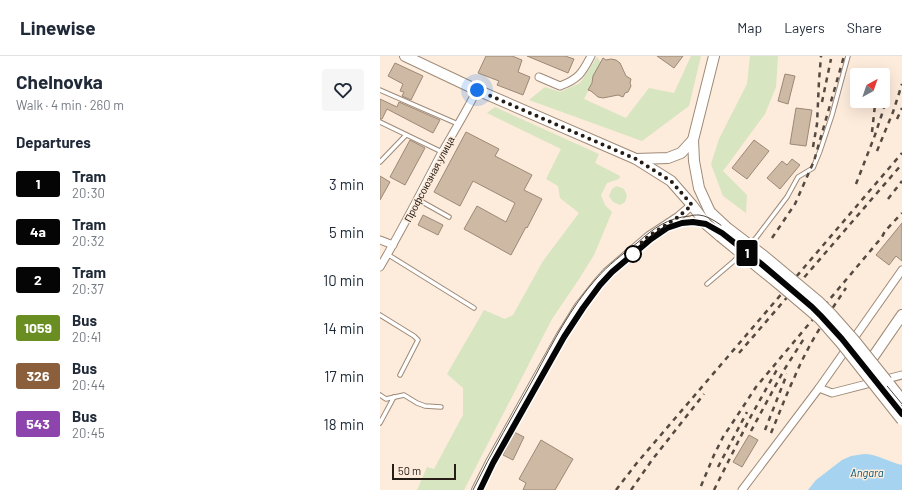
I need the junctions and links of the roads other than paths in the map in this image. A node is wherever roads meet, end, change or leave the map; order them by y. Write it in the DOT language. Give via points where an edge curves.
graph roads {
  1 [pos="405,56"];
  2 [pos="591,56"];
  3 [pos="714,56"];
  4 [pos="848,56"];
  5 [pos="539,77"];
  6 [pos="380,90"];
  7 [pos="477,90"];
  8 [pos="380,122"];
  9 [pos="458,124"];
  10 [pos="406,135"];
  11 [pos="693,140"];
  12 [pos="442,152"];
  13 [pos="636,159"];
  14 [pos="380,162"];
  15 [pos="417,199"];
  16 [pos="692,205"];
  17 [pos="709,210"];
  18 [pos="449,218"];
  19 [pos="380,240"];
  20 [pos="393,245"];
  21 [pos="388,254"];
  22 [pos="380,266"];
  23 [pos="902,270"];
  24 [pos="707,284"];
  25 [pos="474,308"];
  26 [pos="380,315"];
  27 [pos="902,316"];
  28 [pos="871,360"];
  29 [pos="400,375"];
  30 [pos="902,375"];
  31 [pos="819,388"];
  32 [pos="380,395"];
  33 [pos="394,397"];
  34 [pos="902,400"];
  35 [pos="441,407"];
  36 [pos="902,420"];
  37 [pos="380,423"];
  38 [pos="476,490"];
  39 [pos="742,490"];
  1 -- 7 [label="main road"];
  2 -- 5 [label="street" via="583,71 572,82 560,86"];
  3 -- 11 [label="main road"];
  4 -- 24 [label="lane" via="832,115 812,168 798,178 756,238"];
  6 -- 9 [label="lane"];
  7 -- 9 [label="street, Профсоюзная улица"];
  7 -- 13 [label="main road"];
  8 -- 10 [label="lane"];
  9 -- 12 [label="street, Профсоюзная улица"];
  10 -- 12 [label="lane"];
  10 -- 14 [label="lane"];
  11 -- 13 [label="main road" via="681,152 668,158"];
  11 -- 17 [label="main road" via="699,188"];
  12 -- 15 [label="street, Профсоюзная улица"];
  13 -- 16 [label="main road" via="671,181"];
  15 -- 18 [label="lane"];
  15 -- 20 [label="street, Профсоюзная улица"];
  16 -- 17 [label="main road"];
  16 -- 36 [label="main road, bridge" via="707,225 820,319"];
  16 -- 38 [label="street" via="649,236 607,272 579,306"];
  17 -- 28 [label="main road, bridge" via="726,227 818,301"];
  19 -- 20 [label="street"];
  20 -- 21 [label="street, Профсоюзная улица"];
  21 -- 22 [label="street, Профсоюзная улица"];
  21 -- 25 [label="lane"];
  23 -- 31 [label="street"];
  26 -- 29 [label="lane" via="418,340"];
  27 -- 28 [label="main road"];
  28 -- 34 [label="main road, bridge"];
  30 -- 31 [label="street" via="832,393"];
  31 -- 39 [label="street"];
  32 -- 33 [label="lane" via="386,399"];
  33 -- 35 [label="lane" via="404,395 425,406"];
  33 -- 37 [label="lane"];
}
